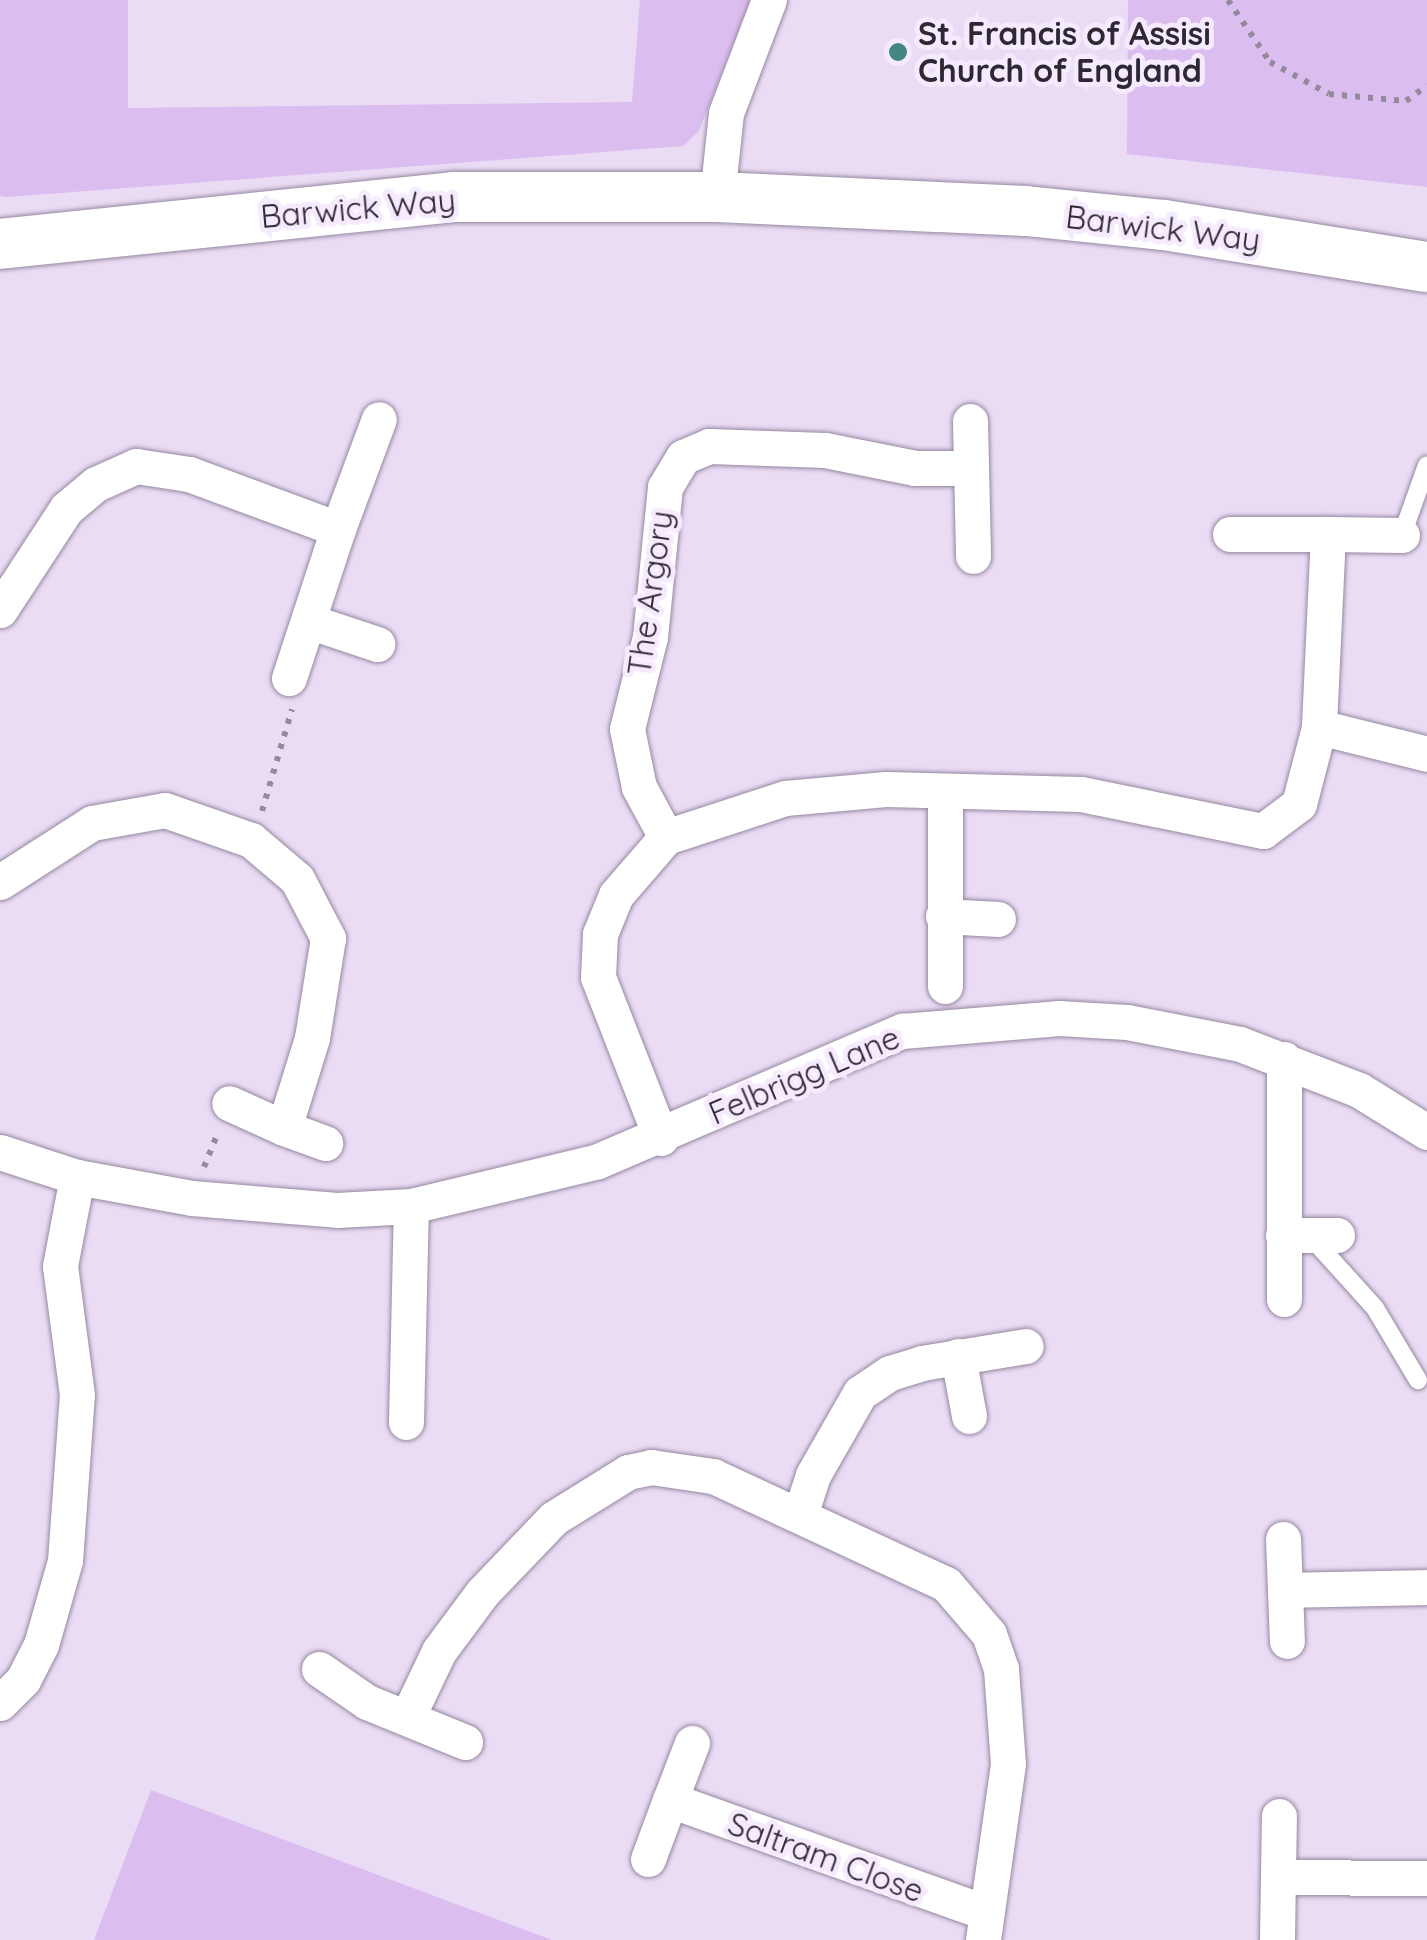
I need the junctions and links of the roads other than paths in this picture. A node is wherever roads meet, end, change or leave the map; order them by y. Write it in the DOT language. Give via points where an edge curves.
graph roads {
  1 [pos="769,0"];
  2 [pos="717,197"];
  3 [pos="0,244"];
  4 [pos="1427,267"];
  5 [pos="379,419"];
  6 [pos="970,421"];
  7 [pos="1427,465"];
  8 [pos="972,468"];
  9 [pos="338,529"];
  10 [pos="1230,534"];
  11 [pos="1328,534"];
  12 [pos="1402,534"];
  13 [pos="973,556"];
  14 [pos="0,610"];
  15 [pos="311,622"];
  16 [pos="377,644"];
  17 [pos="289,678"];
  18 [pos="1319,727"];
  19 [pos="1427,754"];
  20 [pos="945,791"];
  21 [pos="666,837"];
  22 [pos="0,882"];
  23 [pos="943,916"];
  24 [pos="998,919"];
  25 [pos="945,986"];
  26 [pos="1284,1059"];
  27 [pos="229,1103"];
  28 [pos="284,1128"];
  29 [pos="1427,1132"];
  30 [pos="661,1138"];
  31 [pos="325,1144"];
  32 [pos="0,1152"];
  33 [pos="77,1177"];
  34 [pos="411,1206"];
  35 [pos="1310,1235"];
  36 [pos="1284,1300"];
  37 [pos="1026,1346"];
  38 [pos="958,1356"];
  39 [pos="1418,1380"];
  40 [pos="969,1416"];
  41 [pos="406,1422"];
  42 [pos="800,1514"];
  43 [pos="1283,1539"];
  44 [pos="1427,1587"];
  45 [pos="1285,1590"];
  46 [pos="1288,1641"];
  47 [pos="319,1669"];
  48 [pos="0,1703"];
  49 [pos="407,1718"];
  50 [pos="466,1742"];
  51 [pos="692,1743"];
  52 [pos="670,1800"];
  53 [pos="1280,1816"];
  54 [pos="648,1859"];
  55 [pos="1278,1877"];
  56 [pos="1427,1878"];
  57 [pos="982,1926"];
  58 [pos="1277,1938"];
  1 -- 2 [label="street" via="726,113"];
  2 -- 3 [label="street, Barwick Way" via="453,197"];
  2 -- 4 [label="street, Barwick Way" via="1026,211 1164,225"];
  5 -- 9 [label="street"];
  6 -- 8 [label="street"];
  7 -- 12 [label="lane"];
  8 -- 13 [label="street"];
  8 -- 21 [label="street, The Argory" via="915,468 825,450 709,446 683,457 665,486 650,637 626,729 638,787"];
  9 -- 14 [label="street" via="189,474 136,466 66,509"];
  9 -- 15 [label="street"];
  10 -- 11 [label="street"];
  11 -- 12 [label="street"];
  11 -- 18 [label="street"];
  15 -- 16 [label="street"];
  15 -- 17 [label="street"];
  18 -- 19 [label="street"];
  18 -- 20 [label="street" via="1299,804 1263,831 1112,798"];
  20 -- 21 [label="street" via="785,798"];
  20 -- 23 [label="street"];
  21 -- 30 [label="street" via="616,895 600,934 598,978"];
  22 -- 28 [label="street" via="92,823 165,810 252,840 297,878 328,938 312,1038"];
  23 -- 24 [label="street"];
  23 -- 25 [label="street"];
  26 -- 29 [label="street, Felbrigg Lane" via="1360,1090"];
  26 -- 30 [label="street, Felbrigg Lane" via="1126,1022 1060,1018 902,1032 774,1082"];
  26 -- 35 [label="street"];
  27 -- 28 [label="street"];
  28 -- 31 [label="street"];
  30 -- 34 [label="street, Felbrigg Lane" via="510,1186"];
  32 -- 33 [label="street, Felbrigg Lane"];
  33 -- 34 [label="street, Felbrigg Lane" via="192,1198 338,1210"];
  33 -- 48 [label="street" via="60,1266 77,1395 66,1561 42,1645 23,1680"];
  34 -- 41 [label="street"];
  35 -- 36 [label="street"];
  35 -- 39 [label="lane" via="1375,1308"];
  37 -- 38 [label="street"];
  38 -- 40 [label="street"];
  38 -- 42 [label="street" via="890,1373 860,1393 813,1475"];
  42 -- 49 [label="street" via="684,1468 651,1467 602,1483 528,1540 482,1594 439,1651"];
  42 -- 57 [label="street" via="946,1584 989,1634 1001,1669 1008,1764"];
  43 -- 45 [label="street"];
  44 -- 45 [label="street"];
  45 -- 46 [label="street"];
  47 -- 49 [label="street" via="367,1702"];
  49 -- 50 [label="street"];
  51 -- 52 [label="street"];
  52 -- 54 [label="street"];
  52 -- 57 [label="street, Saltram Close"];
  53 -- 55 [label="street"];
  55 -- 56 [label="street"];
  55 -- 58 [label="street"];
}
